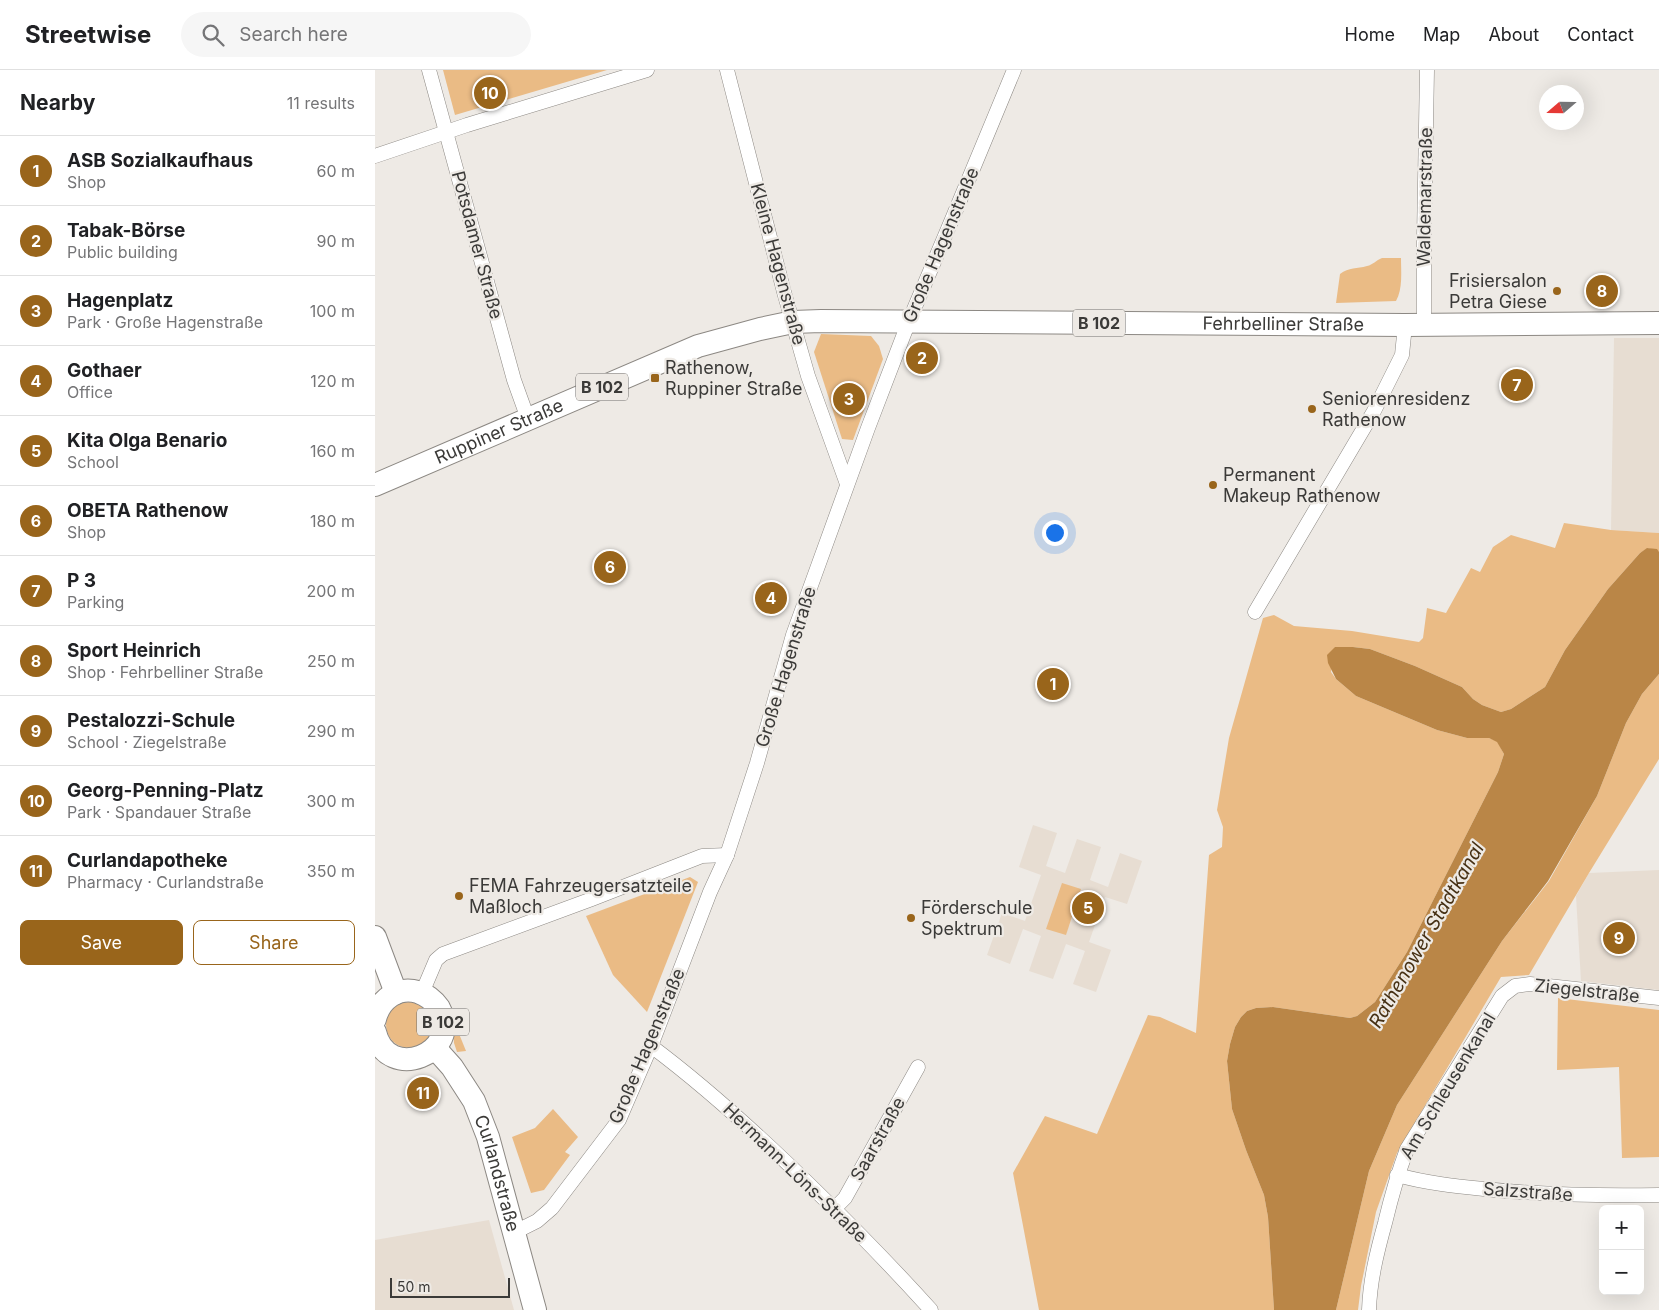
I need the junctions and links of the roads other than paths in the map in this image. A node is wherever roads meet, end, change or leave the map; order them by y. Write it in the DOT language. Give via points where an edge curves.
graph roads {
  1 [pos="429,70"];
  2 [pos="647,70"];
  3 [pos="727,70"];
  4 [pos="1014,70"];
  5 [pos="1427,70"];
  6 [pos="446,132"];
  7 [pos="375,156"];
  8 [pos="909,321"];
  9 [pos="793,322"];
  10 [pos="1659,323"];
  11 [pos="1415,325"];
  12 [pos="528,419"];
  13 [pos="847,484"];
  14 [pos="375,485"];
  15 [pos="1255,612"];
  16 [pos="727,855"];
  17 [pos="375,936"];
  18 [pos="1515,986"];
  19 [pos="396,993"];
  20 [pos="422,993"];
  21 [pos="1659,998"];
  22 [pos="375,1019"];
  23 [pos="375,1032"];
  24 [pos="651,1046"];
  25 [pos="435,1048"];
  26 [pos="918,1067"];
  27 [pos="1397,1175"];
  28 [pos="1659,1195"];
  29 [pos="834,1209"];
  30 [pos="515,1232"];
  31 [pos="535,1310"];
  32 [pos="931,1310"];
  33 [pos="1369,1310"];
  1 -- 6 [label="street, Potsdamer Straße"];
  2 -- 6 [label="street"];
  3 -- 9 [label="street, Kleine Hagenstraße"];
  4 -- 8 [label="street, Große Hagenstraße"];
  5 -- 11 [label="street, Waldemarstraße" via="1424,238"];
  6 -- 7 [label="street"];
  6 -- 12 [label="street, Potsdamer Straße"];
  8 -- 9 [label="main road, B 102"];
  8 -- 11 [label="main road, Fehrbelliner Straße / B 102"];
  8 -- 13 [label="street, Große Hagenstraße"];
  9 -- 12 [label="main road, Ruppiner Straße / B 102" via="698,346"];
  9 -- 13 [label="street, Kleine Hagenstraße" via="808,376"];
  10 -- 11 [label="main road, Fehrbelliner Straße / B 102"];
  11 -- 15 [label="street, Waldemarstraße" via="1374,411"];
  12 -- 14 [label="main road, Ruppiner Straße / B 102"];
  13 -- 16 [label="street, Große Hagenstraße" via="793,635"];
  16 -- 20 [label="street" via="702,856 443,954 436,960"];
  16 -- 24 [label="street, Große Hagenstraße"];
  17 -- 19 [label="main road, B 102"];
  18 -- 21 [label="street, Ziegelstraße" via="1530,984"];
  18 -- 27 [label="street, Am Schleusenkanal" via="1502,996 1407,1149"];
  19 -- 20 [label="main road, B 102"];
  19 -- 22 [label="main road, B 102" via="381,1005"];
  20 -- 25 [label="main road, B 102" via="433,1001 442,1018 443,1031"];
  23 -- 25 [label="main road, B 102" via="384,1049 402,1059 417,1059"];
  24 -- 29 [label="street, Hermann-Löns-Straße" via="718,1099"];
  24 -- 30 [label="street, Große Hagenstraße" via="619,1120 552,1208 537,1221"];
  25 -- 30 [label="main road, Curlandstraße / B 102" via="474,1101 489,1136"];
  26 -- 29 [label="street, Saarstraße" via="845,1198"];
  27 -- 28 [label="street, Salzstraße" via="1431,1183 1533,1194"];
  27 -- 33 [label="street, Am Schleusenkanal" via="1370,1288"];
  29 -- 32 [label="street, Hermann-Löns-Straße"];
  30 -- 31 [label="main road, Curlandstraße / B 102"];
}
